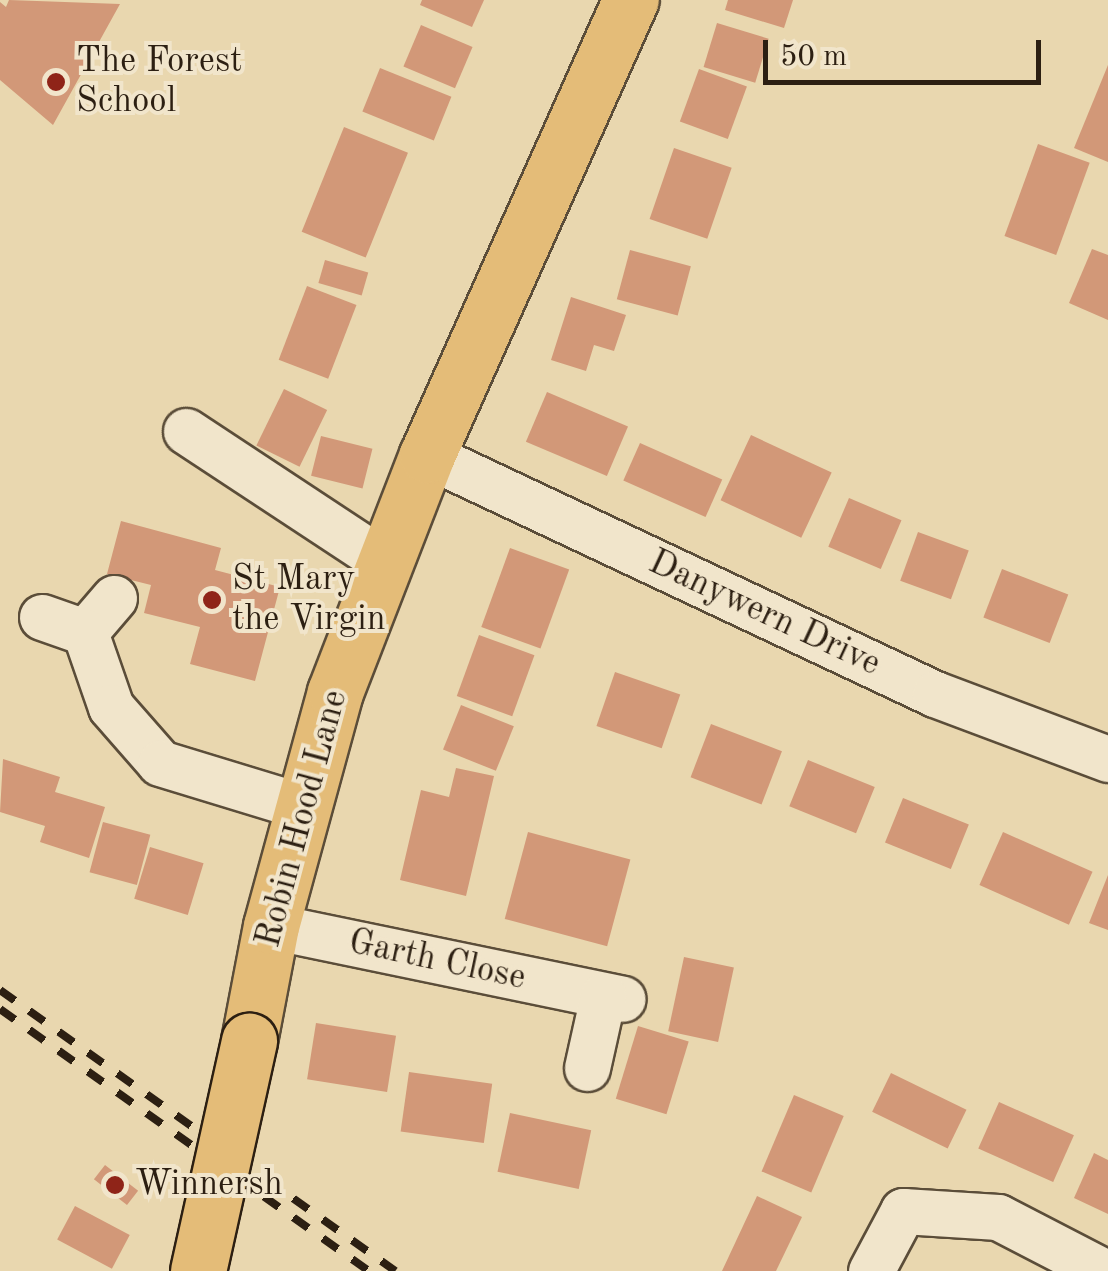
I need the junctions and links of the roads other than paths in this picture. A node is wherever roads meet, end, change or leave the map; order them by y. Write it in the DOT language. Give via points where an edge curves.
graph roads {
  1 [pos="631,0"];
  2 [pos="186,431"];
  3 [pos="426,454"];
  4 [pos="386,563"];
  5 [pos="114,598"];
  6 [pos="42,617"];
  7 [pos="85,632"];
  8 [pos="1108,759"];
  9 [pos="301,806"];
  10 [pos="271,926"];
  11 [pos="587,1068"];
  12 [pos="198,1271"];
  13 [pos="872,1271"];
  14 [pos="1102,1271"];
  1 -- 3 [label="main road, Robin Hood Lane"];
  2 -- 4 [label="street"];
  3 -- 4 [label="main road, Robin Hood Lane"];
  3 -- 8 [label="street, Danywern Drive" via="935,694"];
  4 -- 9 [label="main road, Robin Hood Lane" via="335,692"];
  5 -- 7 [label="street"];
  6 -- 7 [label="street"];
  7 -- 9 [label="street" via="112,707 160,763"];
  9 -- 10 [label="main road, Robin Hood Lane"];
  10 -- 11 [label="street, Garth Close" via="613,998"];
  10 -- 12 [label="main road, Robin Hood Lane, bridge"];
  13 -- 14 [label="street" via="902,1211 998,1217"];
}
